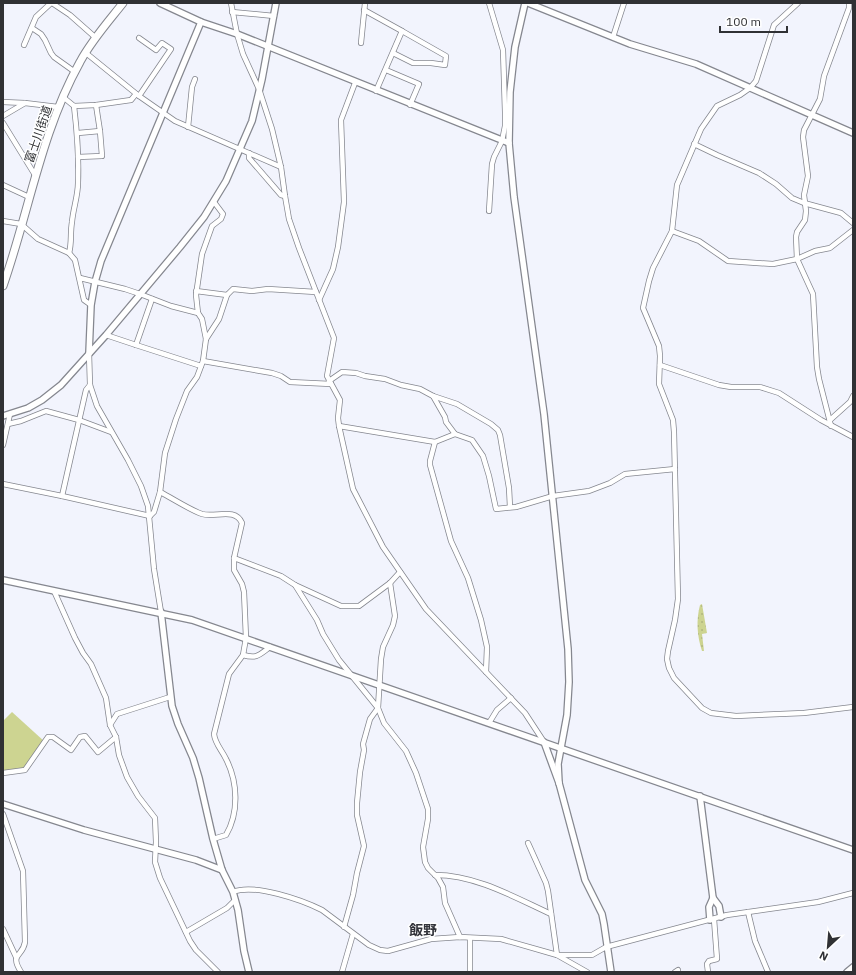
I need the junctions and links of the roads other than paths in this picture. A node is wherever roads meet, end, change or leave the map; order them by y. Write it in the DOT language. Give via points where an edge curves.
graph roads {
  1 [pos="52,3"];
  2 [pos="123,3"];
  3 [pos="160,3"];
  4 [pos="231,3"];
  5 [pos="276,3"];
  6 [pos="365,3"];
  7 [pos="489,3"];
  8 [pos="525,3"];
  9 [pos="528,3"];
  10 [pos="624,3"];
  11 [pos="798,3"];
  12 [pos="849,3"];
  13 [pos="364,10"];
  14 [pos="232,12"];
  15 [pos="274,16"];
  16 [pos="201,22"];
  17 [pos="32,28"];
  18 [pos="402,31"];
  19 [pos="236,34"];
  20 [pos="612,36"];
  21 [pos="96,38"];
  22 [pos="139,38"];
  23 [pos="361,43"];
  24 [pos="24,45"];
  25 [pos="267,47"];
  26 [pos="86,53"];
  27 [pos="393,53"];
  28 [pos="386,70"];
  29 [pos="75,72"];
  30 [pos="195,79"];
  31 [pos="355,83"];
  32 [pos="750,88"];
  33 [pos="259,89"];
  34 [pos="376,91"];
  35 [pos="138,95"];
  36 [pos="63,97"];
  37 [pos="3,102"];
  38 [pos="25,103"];
  39 [pos="96,105"];
  40 [pos="410,105"];
  41 [pos="74,106"];
  42 [pos="58,107"];
  43 [pos="163,113"];
  44 [pos="3,116"];
  45 [pos="812,116"];
  46 [pos="3,123"];
  47 [pos="188,127"];
  48 [pos="100,130"];
  49 [pos="78,133"];
  50 [pos="853,134"];
  51 [pos="502,141"];
  52 [pos="509,143"];
  53 [pos="694,144"];
  54 [pos="240,150"];
  55 [pos="249,153"];
  56 [pos="78,157"];
  57 [pos="281,167"];
  58 [pos="35,175"];
  59 [pos="3,185"];
  60 [pos="284,196"];
  61 [pos="29,197"];
  62 [pos="214,202"];
  63 [pos="804,203"];
  64 [pos="489,211"];
  65 [pos="3,221"];
  66 [pos="21,224"];
  67 [pos="853,224"];
  68 [pos="853,230"];
  69 [pos="672,231"];
  70 [pos="69,253"];
  71 [pos="797,259"];
  72 [pos="80,278"];
  73 [pos="95,282"];
  74 [pos="3,286"];
  75 [pos="196,291"];
  76 [pos="316,292"];
  77 [pos="140,294"];
  78 [pos="227,295"];
  79 [pos="152,299"];
  80 [pos="319,300"];
  81 [pos="91,305"];
  82 [pos="198,314"];
  83 [pos="106,335"];
  84 [pos="206,339"];
  85 [pos="136,345"];
  86 [pos="89,353"];
  87 [pos="203,360"];
  88 [pos="660,365"];
  89 [pos="201,366"];
  90 [pos="330,383"];
  91 [pos="90,385"];
  92 [pos="432,396"];
  93 [pos="853,396"];
  94 [pos="10,414"];
  95 [pos="3,416"];
  96 [pos="79,420"];
  97 [pos="830,420"];
  98 [pos="8,424"];
  99 [pos="339,426"];
  100 [pos="831,426"];
  101 [pos="111,432"];
  102 [pos="455,434"];
  103 [pos="853,437"];
  104 [pos="435,442"];
  105 [pos="3,445"];
  106 [pos="675,469"];
  107 [pos="3,484"];
  108 [pos="160,492"];
  109 [pos="62,496"];
  110 [pos="553,496"];
  111 [pos="510,507"];
  112 [pos="150,516"];
  113 [pos="234,558"];
  114 [pos="400,572"];
  115 [pos="3,580"];
  116 [pos="390,583"];
  117 [pos="295,585"];
  118 [pos="54,591"];
  119 [pos="161,612"];
  120 [pos="246,638"];
  121 [pos="270,647"];
  122 [pos="243,655"];
  123 [pos="486,672"];
  124 [pos="350,674"];
  125 [pos="379,684"];
  126 [pos="170,696"];
  127 [pos="511,698"];
  128 [pos="853,707"];
  129 [pos="378,708"];
  130 [pos="490,723"];
  131 [pos="110,725"];
  132 [pos="116,737"];
  133 [pos="544,742"];
  134 [pos="562,748"];
  135 [pos="3,773"];
  136 [pos="559,783"];
  137 [pos="700,796"];
  138 [pos="3,804"];
  139 [pos="3,814"];
  140 [pos="213,839"];
  141 [pos="528,843"];
  142 [pos="156,850"];
  143 [pos="853,850"];
  144 [pos="222,870"];
  145 [pos="435,874"];
  146 [pos="233,892"];
  147 [pos="853,893"];
  148 [pos="712,898"];
  149 [pos="235,900"];
  150 [pos="748,912"];
  151 [pos="551,914"];
  152 [pos="722,917"];
  153 [pos="712,919"];
  154 [pos="344,927"];
  155 [pos="3,929"];
  156 [pos="186,932"];
  157 [pos="353,934"];
  158 [pos="460,937"];
  159 [pos="470,938"];
  160 [pos="606,947"];
  161 [pos="557,955"];
  162 [pos="16,957"];
  163 [pos="853,967"];
  164 [pos="581,970"];
  165 [pos="21,972"];
  166 [pos="218,972"];
  167 [pos="249,972"];
  168 [pos="342,972"];
  169 [pos="470,972"];
  170 [pos="587,972"];
  171 [pos="611,972"];
  172 [pos="675,972"];
  173 [pos="678,972"];
  174 [pos="708,972"];
  175 [pos="768,972"];
  176 [pos="847,972"];
  1 -- 17 [label="street" via="36,17"];
  1 -- 21 [label="street"];
  2 -- 21 [label="main road, 富士川街道"];
  3 -- 16 [label="street"];
  4 -- 14 [label="street"];
  5 -- 15 [label="street"];
  6 -- 13 [label="street"];
  7 -- 51 [label="street" via="503,50 506,112"];
  8 -- 52 [label="street" via="510,92"];
  9 -- 20 [label="street"];
  10 -- 20 [label="street"];
  11 -- 32 [label="street" via="774,25 756,81"];
  12 -- 45 [label="street" via="824,76 820,99"];
  13 -- 18 [label="street"];
  13 -- 23 [label="street"];
  14 -- 15 [label="street"];
  14 -- 19 [label="street"];
  15 -- 25 [label="street"];
  16 -- 19 [label="street"];
  16 -- 43 [label="street"];
  17 -- 24 [label="street"];
  17 -- 29 [label="street" via="41,34 54,58"];
  18 -- 27 [label="street"];
  18 -- 27 [label="street" via="446,56 445,65 412,62"];
  19 -- 25 [label="street"];
  19 -- 33 [label="street"];
  20 -- 32 [label="street" via="696,64"];
  21 -- 26 [label="main road, 富士川街道"];
  22 -- 35 [label="street" via="156,50 162,43 171,49"];
  25 -- 31 [label="street"];
  25 -- 33 [label="street"];
  26 -- 29 [label="main road, 富士川街道"];
  26 -- 35 [label="street"];
  27 -- 28 [label="street"];
  28 -- 34 [label="street"];
  28 -- 40 [label="street" via="419,84"];
  29 -- 36 [label="main road, 富士川街道"];
  30 -- 47 [label="street"];
  31 -- 34 [label="street"];
  31 -- 80 [label="street" via="341,120 344,202 338,247 333,270"];
  32 -- 45 [label="street"];
  32 -- 53 [label="street" via="717,106"];
  33 -- 54 [label="street" via="252,121"];
  33 -- 57 [label="street"];
  34 -- 40 [label="street"];
  35 -- 39 [label="street" via="131,100"];
  35 -- 43 [label="street"];
  36 -- 41 [label="street"];
  36 -- 42 [label="main road, 富士川街道"];
  37 -- 38 [label="street"];
  38 -- 42 [label="street"];
  38 -- 44 [label="street"];
  39 -- 41 [label="street"];
  39 -- 48 [label="street"];
  40 -- 51 [label="street"];
  41 -- 49 [label="street"];
  42 -- 58 [label="main road, 富士川街道"];
  43 -- 47 [label="street"];
  43 -- 73 [label="street" via="101,261"];
  45 -- 50 [label="street"];
  45 -- 63 [label="street" via="803,136 808,176"];
  46 -- 58 [label="street"];
  47 -- 54 [label="street"];
  48 -- 49 [label="street"];
  48 -- 56 [label="street" via="102,156"];
  49 -- 56 [label="street"];
  51 -- 52 [label="street"];
  51 -- 64 [label="street" via="492,164"];
  52 -- 110 [label="street"];
  53 -- 63 [label="street" via="759,173 792,198"];
  53 -- 69 [label="street" via="677,185"];
  54 -- 55 [label="street"];
  54 -- 62 [label="street"];
  55 -- 57 [label="street"];
  55 -- 60 [label="street" via="249,158"];
  56 -- 70 [label="street" via="77,198 73,209"];
  57 -- 60 [label="street"];
  58 -- 61 [label="main road, 富士川街道"];
  59 -- 61 [label="street"];
  60 -- 76 [label="street" via="299,248"];
  61 -- 66 [label="main road, 富士川街道"];
  62 -- 75 [label="street" via="222,214 221,220 212,226 202,254"];
  62 -- 77 [label="street" via="192,233"];
  63 -- 67 [label="street" via="841,213"];
  63 -- 71 [label="street" via="805,220 796,237"];
  65 -- 66 [label="street"];
  66 -- 70 [label="street" via="38,238"];
  66 -- 74 [label="main road, 富士川街道"];
  68 -- 71 [label="street" via="830,248"];
  69 -- 71 [label="street" via="699,241 728,261 773,264"];
  69 -- 88 [label="street" via="653,268 643,308 659,346"];
  70 -- 72 [label="street" via="75,260"];
  71 -- 97 [label="street" via="813,294 817,367"];
  72 -- 73 [label="street"];
  72 -- 81 [label="street" via="84,300"];
  73 -- 77 [label="street"];
  73 -- 81 [label="street"];
  75 -- 78 [label="street"];
  75 -- 82 [label="street"];
  76 -- 78 [label="street" via="233,289"];
  76 -- 80 [label="street"];
  77 -- 79 [label="street"];
  77 -- 83 [label="street"];
  78 -- 84 [label="street" via="219,319"];
  79 -- 82 [label="street"];
  79 -- 85 [label="street"];
  80 -- 90 [label="street" via="334,338 327,376"];
  81 -- 86 [label="street"];
  82 -- 84 [label="street" via="202,319"];
  83 -- 85 [label="street"];
  83 -- 86 [label="street"];
  84 -- 87 [label="street"];
  85 -- 89 [label="street"];
  86 -- 91 [label="street"];
  86 -- 94 [label="street" via="52,393 28,408"];
  87 -- 89 [label="street"];
  87 -- 90 [label="street" via="272,373 290,382"];
  88 -- 100 [label="street" via="719,385 779,392"];
  88 -- 106 [label="street" via="659,384 673,420"];
  89 -- 108 [label="street" via="176,419 165,453"];
  90 -- 92 [label="street" via="342,372 356,373 420,389"];
  90 -- 99 [label="street" via="340,400"];
  91 -- 96 [label="street" via="86,390"];
  91 -- 101 [label="street" via="96,406"];
  92 -- 102 [label="street"];
  92 -- 111 [label="street" via="457,404 498,430"];
  93 -- 97 [label="street"];
  94 -- 95 [label="street"];
  94 -- 98 [label="street"];
  96 -- 98 [label="street" via="46,411"];
  96 -- 101 [label="street"];
  96 -- 109 [label="street"];
  97 -- 100 [label="street"];
  98 -- 105 [label="street"];
  99 -- 104 [label="street"];
  99 -- 114 [label="street" via="353,489"];
  100 -- 103 [label="street"];
  101 -- 112 [label="street" via="141,486"];
  102 -- 104 [label="street"];
  102 -- 111 [label="street" via="472,440 483,456 496,509"];
  104 -- 123 [label="street" via="430,465 451,541 468,578 481,620 487,647"];
  106 -- 110 [label="street" via="625,474 589,491"];
  106 -- 128 [label="street" via="678,599 667,659 674,678 702,708 721,715 804,713"];
  107 -- 109 [label="street"];
  108 -- 112 [label="street" via="154,512"];
  108 -- 113 [label="street" via="203,515 234,514 240,518 242,523"];
  109 -- 112 [label="street"];
  110 -- 111 [label="street"];
  110 -- 134 [label="street" via="568,648 567,716"];
  112 -- 119 [label="street"];
  113 -- 117 [label="street" via="281,576"];
  113 -- 120 [label="street" via="234,570 244,592"];
  114 -- 116 [label="street"];
  114 -- 123 [label="street" via="426,609"];
  115 -- 118 [label="street"];
  116 -- 117 [label="street" via="360,606 341,606"];
  116 -- 125 [label="street" via="395,616 383,647"];
  117 -- 124 [label="street"];
  118 -- 119 [label="street"];
  118 -- 131 [label="street" via="75,638 98,678 106,698"];
  119 -- 120 [label="street"];
  119 -- 126 [label="street"];
  120 -- 121 [label="street"];
  120 -- 122 [label="street"];
  121 -- 122 [label="street" via="257,656"];
  121 -- 124 [label="street"];
  122 -- 140 [label="street" via="229,674 214,734 214,741 226,759 233,779 236,796 234,818 226,836"];
  123 -- 127 [label="street"];
  124 -- 125 [label="street"];
  124 -- 129 [label="street"];
  125 -- 129 [label="street"];
  125 -- 130 [label="street"];
  126 -- 131 [label="street" via="117,714"];
  126 -- 140 [label="street" via="174,716 193,758"];
  127 -- 130 [label="street" via="497,710"];
  127 -- 133 [label="street" via="526,713"];
  129 -- 145 [label="street" via="384,723 406,751 416,773 428,809 423,847 425,862"];
  129 -- 154 [label="street" via="370,719 363,744 357,815 364,846"];
  130 -- 133 [label="street"];
  131 -- 132 [label="street"];
  132 -- 135 [label="street" via="98,752 85,736 80,737 71,750 53,737 48,737 25,770"];
  132 -- 142 [label="street" via="127,777 155,818"];
  133 -- 134 [label="street"];
  133 -- 136 [label="street"];
  134 -- 136 [label="street" via="558,764"];
  134 -- 137 [label="street"];
  136 -- 160 [label="street" via="585,880 602,914"];
  137 -- 143 [label="street"];
  137 -- 148 [label="street"];
  138 -- 142 [label="street"];
  139 -- 162 [label="street" via="23,871 25,942"];
  140 -- 144 [label="street"];
  141 -- 151 [label="street" via="546,882"];
  142 -- 144 [label="street" via="196,860"];
  142 -- 156 [label="street" via="155,862 160,878"];
  144 -- 146 [label="street"];
  145 -- 151 [label="street" via="475,880"];
  145 -- 158 [label="street" via="443,887 445,903"];
  146 -- 149 [label="street"];
  146 -- 154 [label="street" via="242,889 281,894 322,910"];
  147 -- 150 [label="street" via="818,902"];
  148 -- 152 [label="street" via="719,906"];
  148 -- 153 [label="street" via="709,907"];
  149 -- 156 [label="street" via="227,908"];
  149 -- 167 [label="street"];
  150 -- 152 [label="street"];
  150 -- 175 [label="street" via="755,941"];
  151 -- 161 [label="street"];
  152 -- 153 [label="street"];
  153 -- 160 [label="street"];
  153 -- 174 [label="street" via="717,958 706,964"];
  154 -- 157 [label="street"];
  155 -- 162 [label="street"];
  156 -- 166 [label="street" via="196,950"];
  157 -- 158 [label="street" via="375,948 388,951 430,939"];
  157 -- 168 [label="street"];
  158 -- 159 [label="street"];
  159 -- 161 [label="street" via="501,939"];
  159 -- 169 [label="street"];
  160 -- 161 [label="street" via="592,955"];
  160 -- 171 [label="street"];
  161 -- 164 [label="street"];
  162 -- 165 [label="street"];
  163 -- 176 [label="street"];
  164 -- 170 [label="street"];
  172 -- 173 [label="street"];
}
